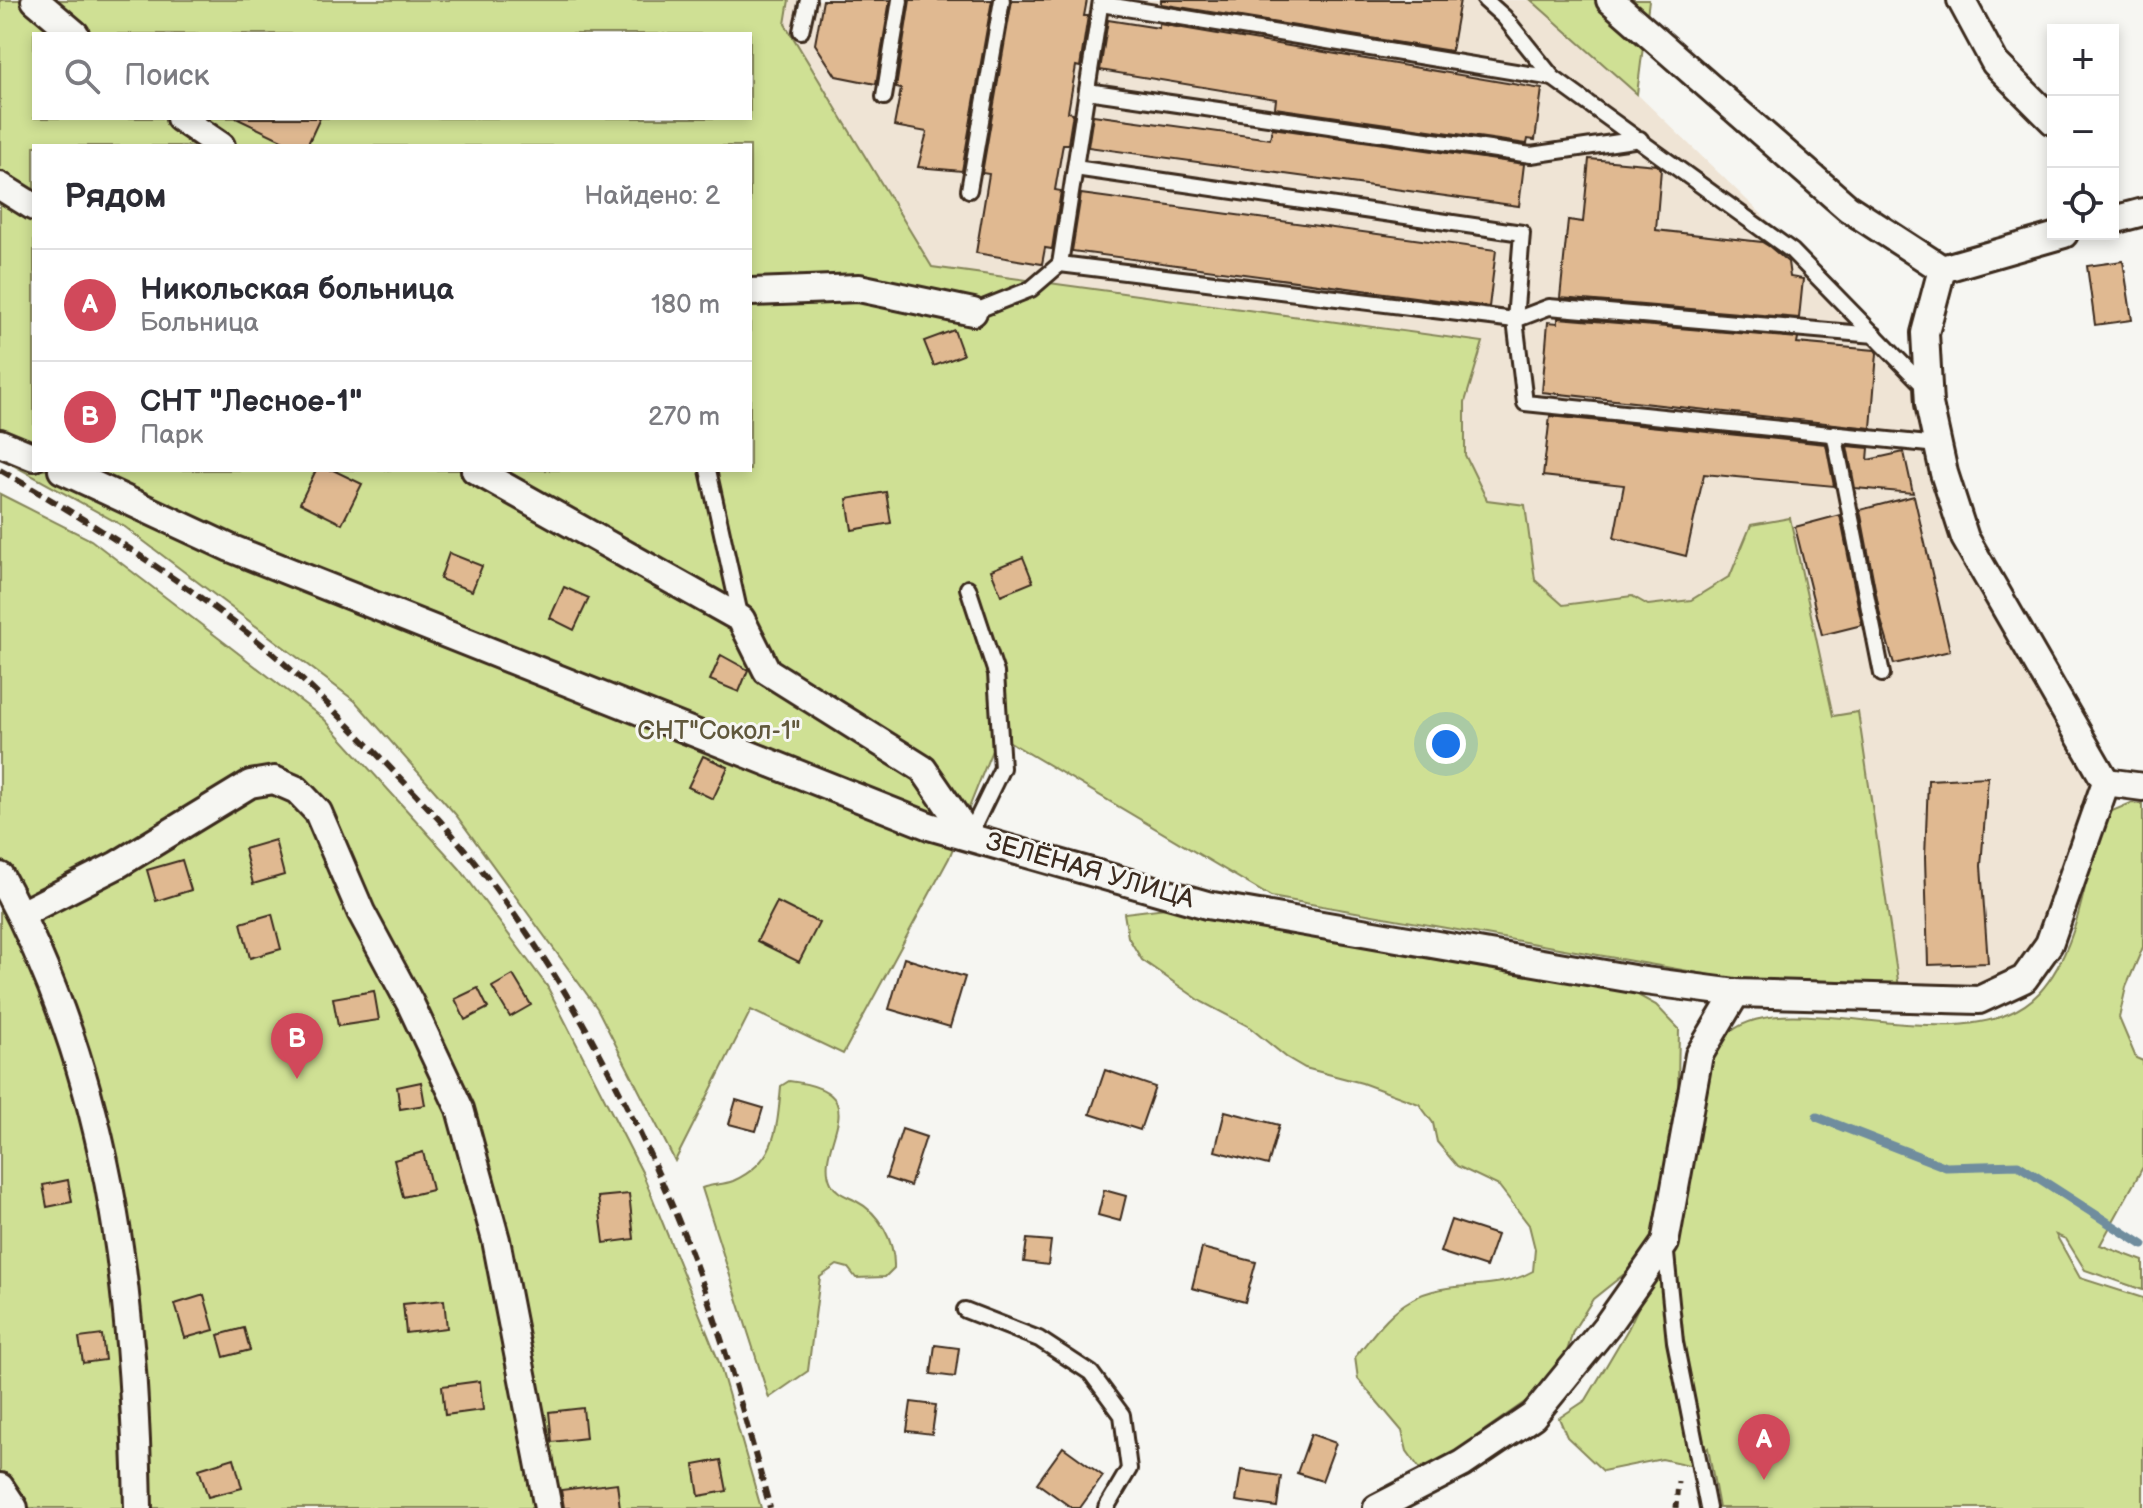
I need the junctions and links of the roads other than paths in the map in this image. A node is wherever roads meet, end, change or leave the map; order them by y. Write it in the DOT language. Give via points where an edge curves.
graph roads {
  1 [pos="35,0"];
  2 [pos="808,0"];
  3 [pos="900,0"];
  4 [pos="1002,0"];
  5 [pos="1485,0"];
  6 [pos="1961,0"];
  7 [pos="1101,2"];
  8 [pos="1625,5"];
  9 [pos="801,31"];
  10 [pos="73,32"];
  11 [pos="1553,78"];
  12 [pos="1087,91"];
  13 [pos="884,97"];
  14 [pos="2047,115"];
  15 [pos="183,120"];
  16 [pos="1640,139"];
  17 [pos="218,144"];
  18 [pos="1075,168"];
  19 [pos="0,186"];
  20 [pos="969,190"];
  21 [pos="32,206"];
  22 [pos="2047,239"];
  23 [pos="1060,264"];
  24 [pos="1942,269"];
  25 [pos="752,292"];
  26 [pos="973,312"];
  27 [pos="1515,320"];
  28 [pos="1875,335"];
  29 [pos="1928,390"];
  30 [pos="1834,433"];
  31 [pos="0,443"];
  32 [pos="1938,445"];
  33 [pos="32,456"];
  34 [pos="66,472"];
  35 [pos="479,472"];
  36 [pos="708,472"];
  37 [pos="968,588"];
  38 [pos="741,619"];
  39 [pos="1882,674"];
  40 [pos="2106,782"];
  41 [pos="2143,787"];
  42 [pos="969,836"];
  43 [pos="0,876"];
  44 [pos="21,914"];
  45 [pos="1736,993"];
  46 [pos="1665,1243"];
  47 [pos="965,1310"];
  48 [pos="0,1487"];
  49 [pos="14,1508"];
  50 [pos="138,1508"];
  51 [pos="548,1508"];
  52 [pos="1106,1508"];
  53 [pos="1377,1508"];
  54 [pos="1708,1508"];
  1 -- 10 [label="street"];
  2 -- 9 [label="lane"];
  3 -- 13 [label="lane"];
  4 -- 20 [label="lane"];
  5 -- 11 [label="lane"];
  6 -- 14 [label="street" via="1995,63"];
  7 -- 11 [label="lane"];
  7 -- 12 [label="lane"];
  8 -- 24 [label="street" via="1848,208"];
  11 -- 16 [label="lane"];
  12 -- 16 [label="lane" via="1531,155"];
  12 -- 18 [label="lane"];
  15 -- 17 [label="street"];
  16 -- 28 [label="lane" via="1792,251"];
  18 -- 23 [label="lane"];
  18 -- 27 [label="lane" via="1522,233"];
  19 -- 21 [label="street"];
  22 -- 24 [label="street"];
  23 -- 26 [label="lane" via="1031,289"];
  23 -- 27 [label="lane"];
  24 -- 29 [label="street" via="1925,333"];
  25 -- 26 [label="street" via="859,288"];
  27 -- 28 [label="lane" via="1549,307"];
  27 -- 30 [label="lane" via="1525,403"];
  28 -- 29 [label="lane"];
  29 -- 32 [label="street"];
  30 -- 32 [label="lane"];
  30 -- 39 [label="lane"];
  31 -- 33 [label="street"];
  32 -- 40 [label="street" via="1965,538"];
  34 -- 42 [label="street" via="230,548 430,629 929,826"];
  35 -- 38 [label="street"];
  36 -- 38 [label="lane"];
  37 -- 42 [label="lane" via="996,673 1002,768"];
  38 -- 42 [label="street, ЗЕЛЁНАЯ УЛИЦА" via="767,671 923,769"];
  40 -- 41 [label="street"];
  40 -- 45 [label="street, ЗЕЛЁНАЯ УЛИЦА" via="2049,944 2024,979 1979,1000"];
  42 -- 45 [label="street, ЗЕЛЁНАЯ УЛИЦА" via="1207,905"];
  43 -- 44 [label="street"];
  44 -- 50 [label="street" via="83,1070 113,1193"];
  44 -- 51 [label="street" via="117,865 250,784 274,780 297,790 318,812 361,912 460,1109 496,1240"];
  45 -- 46 [label="street" via="1699,1055"];
  46 -- 53 [label="street" via="1533,1416 1462,1464"];
  46 -- 54 [label="lane" via="1675,1342"];
  47 -- 52 [label="lane" via="1039,1339 1091,1373 1122,1415 1129,1469"];
  48 -- 49 [label="street"];
}
